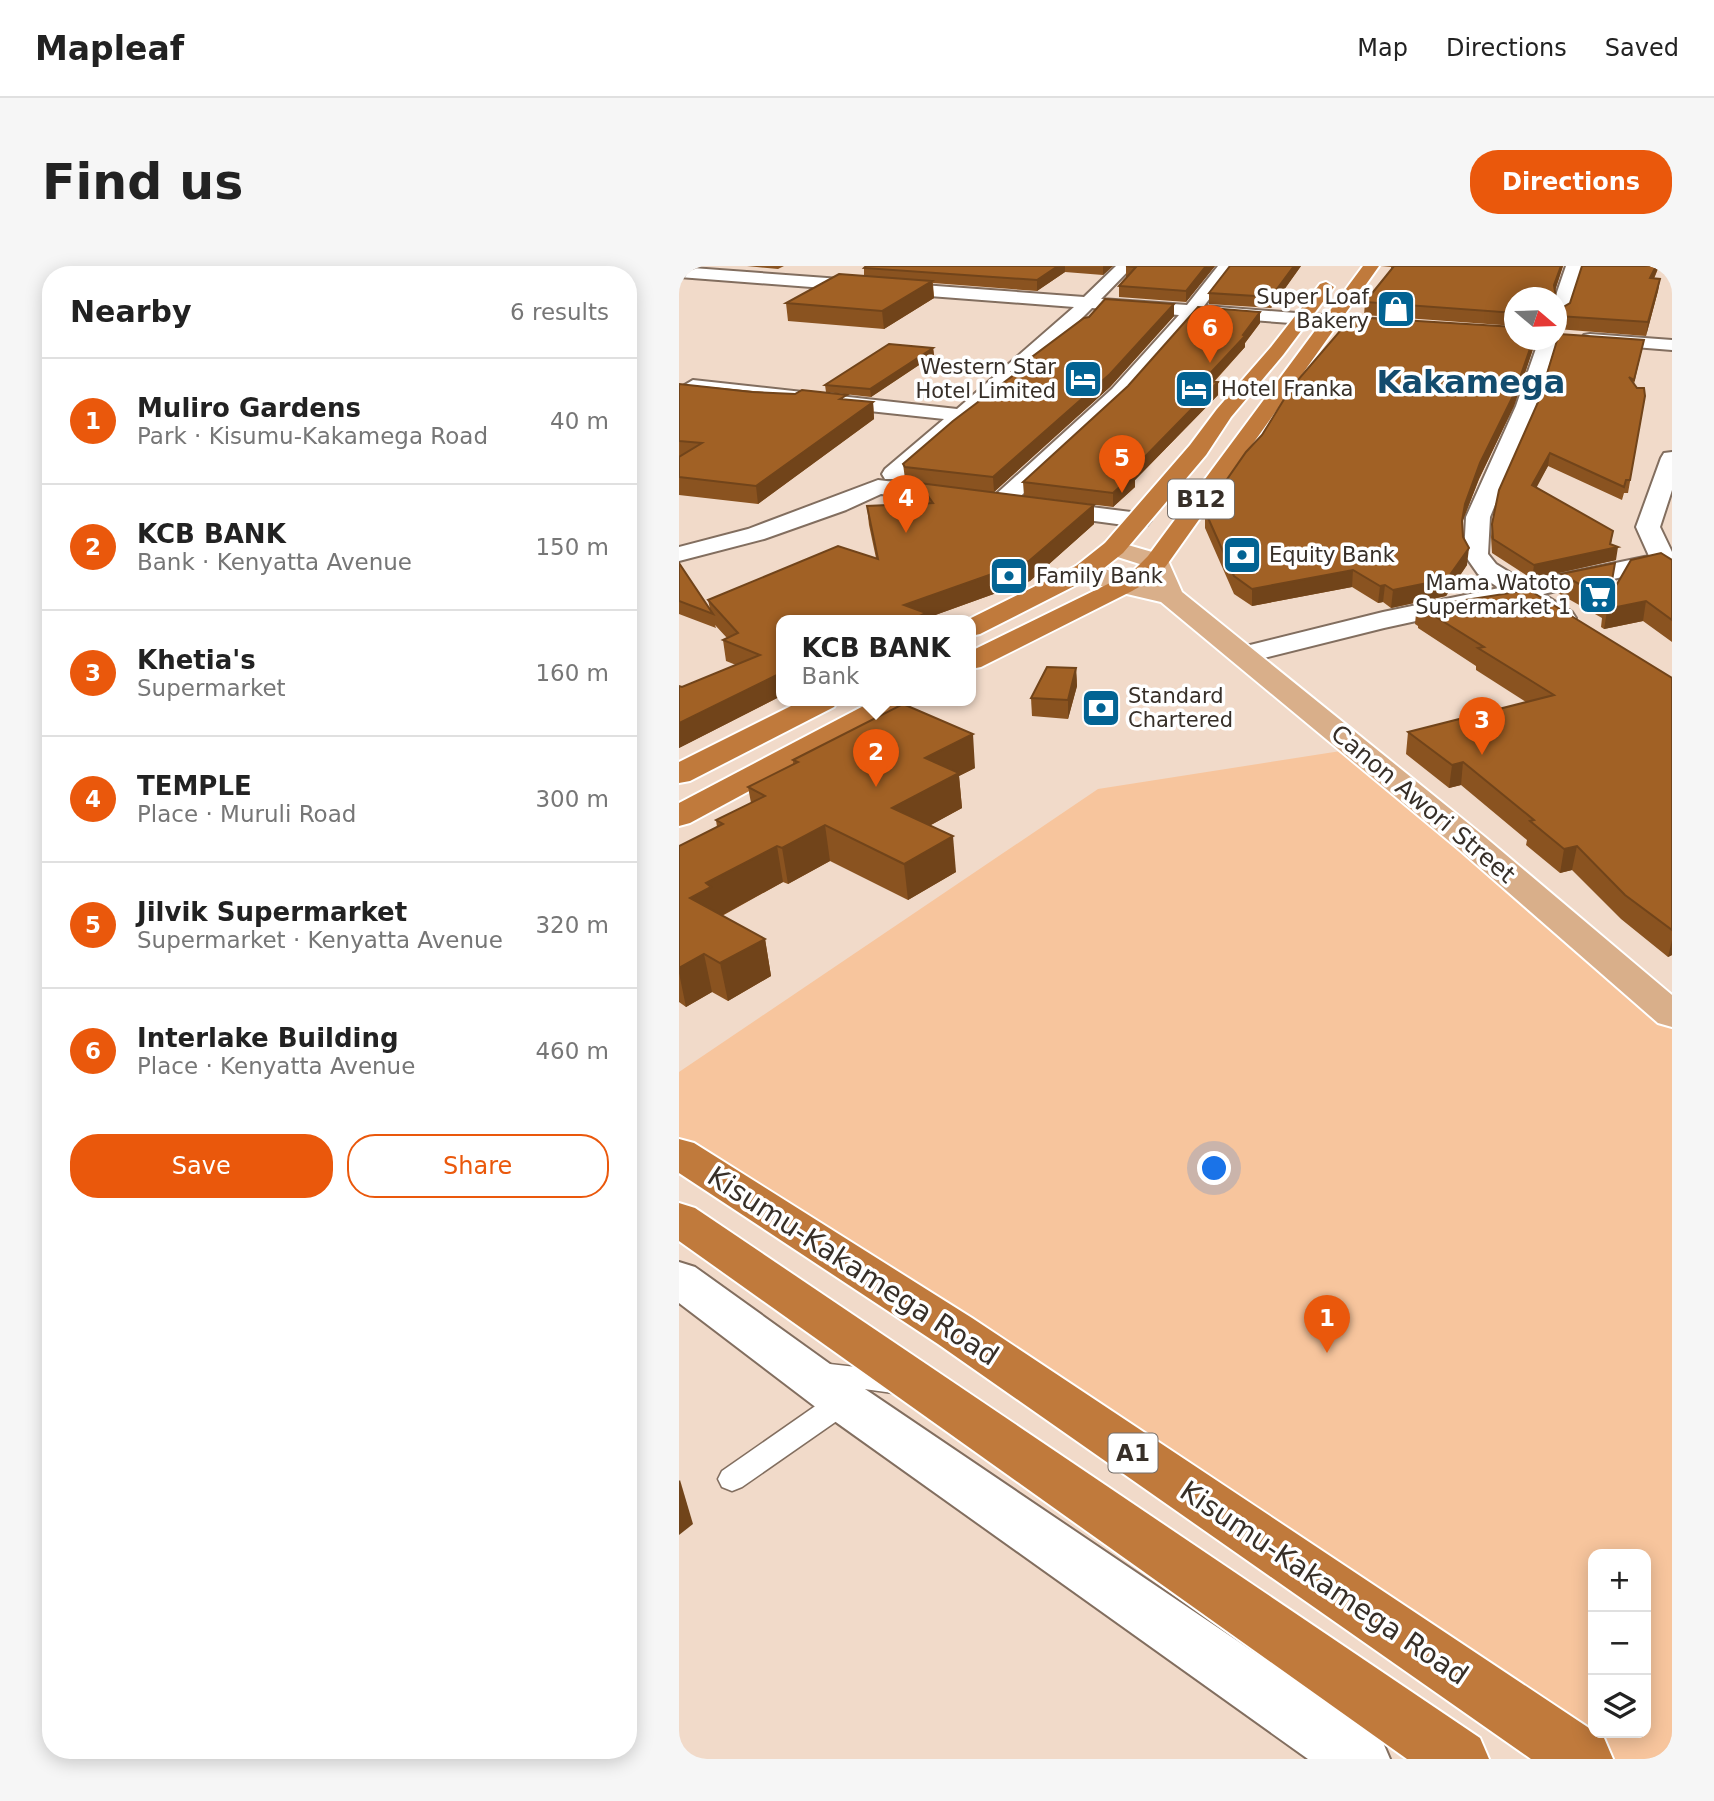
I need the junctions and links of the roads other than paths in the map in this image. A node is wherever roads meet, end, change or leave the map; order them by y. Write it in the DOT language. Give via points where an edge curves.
graph roads {
  1 [pos="732,266"];
  2 [pos="1125,266"];
  3 [pos="1226,266"];
  4 [pos="1574,266"];
  5 [pos="679,272"];
  6 [pos="1367,273"];
  7 [pos="714,274"];
  8 [pos="1566,287"];
  9 [pos="679,291"];
  10 [pos="1091,302"];
  11 [pos="1194,310"];
  12 [pos="1301,319"];
  13 [pos="1332,321"];
  14 [pos="1416,327"];
  15 [pos="1567,338"];
  16 [pos="1672,345"];
  17 [pos="1545,350"];
  18 [pos="693,386"];
  19 [pos="1243,391"];
  20 [pos="1280,395"];
  21 [pos="959,415"];
  22 [pos="1198,450"];
  23 [pos="1234,454"];
  24 [pos="1672,458"];
  25 [pos="878,487"];
  26 [pos="1001,502"];
  27 [pos="1139,520"];
  28 [pos="1114,548"];
  29 [pos="679,554"];
  30 [pos="1157,561"];
  31 [pos="1669,562"];
  32 [pos="1085,571"];
  33 [pos="1123,586"];
  34 [pos="1519,591"];
  35 [pos="1170,596"];
  36 [pos="976,626"];
  37 [pos="1584,632"];
  38 [pos="1244,655"];
  39 [pos="976,659"];
  40 [pos="814,706"];
  41 [pos="886,706"];
  42 [pos="679,774"];
  43 [pos="679,816"];
  44 [pos="1672,1015"];
  45 [pos="679,1153"];
  46 [pos="679,1219"];
  47 [pos="679,1279"];
  48 [pos="802,1370"];
  49 [pos="916,1385"];
  50 [pos="844,1401"];
  51 [pos="732,1479"];
  52 [pos="1359,1759"];
  53 [pos="1458,1759"];
  54 [pos="1582,1759"];
  1 -- 7 [label="street"];
  2 -- 10 [label="street"];
  3 -- 11 [label="street"];
  4 -- 8 [label="street"];
  5 -- 7 [label="street"];
  6 -- 12 [label="highway, B12" via="1336,275"];
  6 -- 13 [label="highway, B12"];
  7 -- 9 [label="street"];
  7 -- 10 [label="street"];
  10 -- 11 [label="street"];
  10 -- 21 [label="street"];
  11 -- 12 [label="street"];
  11 -- 26 [label="street" via="1120,392"];
  12 -- 13 [label="street"];
  12 -- 19 [label="highway, B12"];
  13 -- 14 [label="street"];
  13 -- 20 [label="highway, B12"];
  15 -- 16 [label="street"];
  17 -- 34 [label="street" via="1526,407 1478,517 1476,554 1487,569"];
  18 -- 21 [label="street"];
  19 -- 20 [label="highway"];
  19 -- 22 [label="highway, B12"];
  20 -- 23 [label="highway, B12"];
  21 -- 25 [label="street"];
  22 -- 23 [label="highway"];
  22 -- 27 [label="highway, B12"];
  23 -- 30 [label="highway, B12"];
  24 -- 31 [label="street" via="1649,527"];
  25 -- 26 [label="street"];
  25 -- 29 [label="street" via="756,534"];
  26 -- 27 [label="street"];
  27 -- 28 [label="highway, B12"];
  28 -- 30 [label="main road"];
  28 -- 32 [label="highway, B12"];
  30 -- 33 [label="highway, B12"];
  30 -- 35 [label="main road"];
  31 -- 34 [label="street"];
  32 -- 33 [label="main road, Canon Awori Street"];
  32 -- 36 [label="highway, B12"];
  33 -- 35 [label="main road, Canon Awori Street"];
  33 -- 39 [label="highway, B12"];
  34 -- 37 [label="street"];
  34 -- 38 [label="street"];
  35 -- 38 [label="main road, Canon Awori Street"];
  38 -- 44 [label="main road, Canon Awori Street"];
  40 -- 42 [label="highway"];
  41 -- 43 [label="highway"];
  45 -- 54 [label="highway, Kisumu-Kakamega Road / A1" via="955,1331"];
  46 -- 49 [label="highway"];
  47 -- 48 [label="street"];
  48 -- 49 [label="lane"];
  48 -- 50 [label="street"];
  49 -- 53 [label="highway"];
  50 -- 51 [label="lane"];
  50 -- 52 [label="street"];
}
